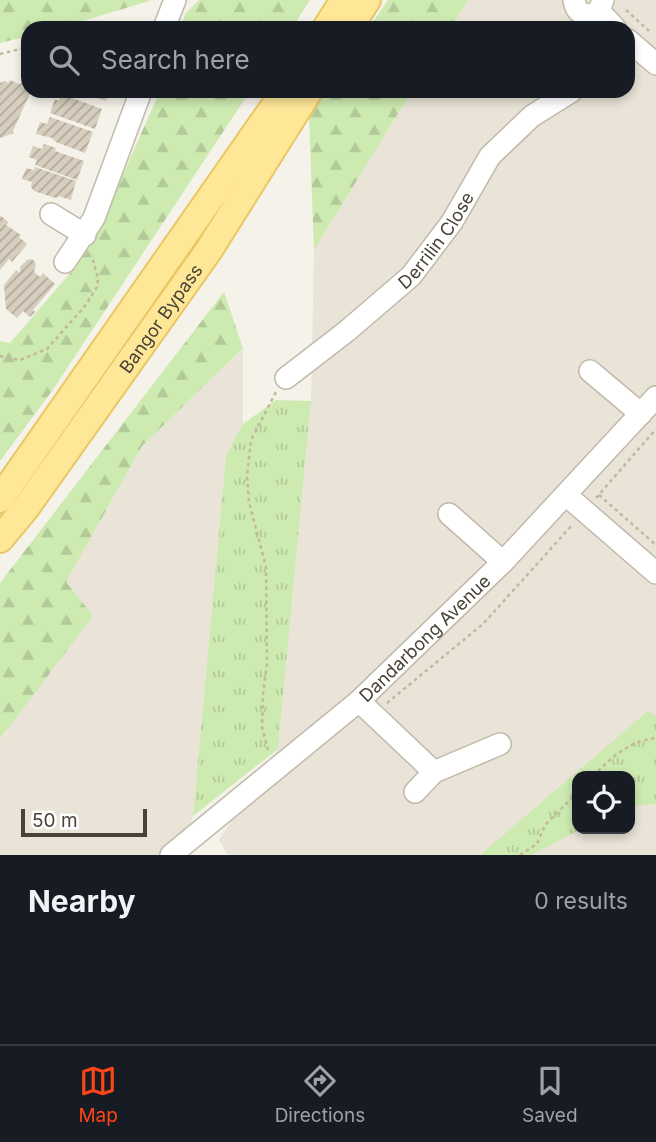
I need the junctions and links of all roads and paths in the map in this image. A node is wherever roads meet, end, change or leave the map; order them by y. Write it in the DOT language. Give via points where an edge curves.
graph roads {
  1 [pos="175,0"];
  2 [pos="344,0"];
  3 [pos="368,0"];
  4 [pos="574,0"];
  5 [pos="607,5"];
  6 [pos="166,21"];
  7 [pos="330,21"];
  8 [pos="354,21"];
  9 [pos="632,21"];
  10 [pos="635,23"];
  11 [pos="651,33"];
  12 [pos="635,46"];
  13 [pos="21,49"];
  14 [pos="0,54"];
  15 [pos="656,64"];
  16 [pos="138,98"];
  17 [pos="280,98"];
  18 [pos="305,98"];
  19 [pos="561,98"];
  20 [pos="51,214"];
  21 [pos="85,235"];
  22 [pos="65,262"];
  23 [pos="0,356"];
  24 [pos="590,371"];
  25 [pos="286,378"];
  26 [pos="656,397"];
  27 [pos="641,414"];
  28 [pos="566,495"];
  29 [pos="599,495"];
  30 [pos="0,499"];
  31 [pos="449,514"];
  32 [pos="0,539"];
  33 [pos="656,545"];
  34 [pos="503,562"];
  35 [pos="656,573"];
  36 [pos="359,701"];
  37 [pos="656,738"];
  38 [pos="500,744"];
  39 [pos="282,766"];
  40 [pos="598,771"];
  41 [pos="434,772"];
  42 [pos="415,792"];
  43 [pos="572,798"];
  44 [pos="172,855"];
  45 [pos="520,855"];
  1 -- 6 [label="street"];
  2 -- 7 [label="main road"];
  3 -- 8 [label="main road"];
  4 -- 5 [label="street" via="581,13 590,15"];
  5 -- 9 [label="path"];
  10 -- 11 [label="path"];
  12 -- 15 [label="street"];
  13 -- 14 [label="path"];
  16 -- 21 [label="street"];
  17 -- 30 [label="main road, Bangor Bypass"];
  18 -- 32 [label="main road, Bangor Bypass" via="209,250"];
  19 -- 25 [label="street, Derrilin Close" via="532,116 490,156 452,222 411,275"];
  20 -- 21 [label="street"];
  21 -- 22 [label="street"];
  21 -- 23 [label="path" via="98,279 85,306 47,349 20,360"];
  24 -- 27 [label="street"];
  25 -- 39 [label="path" via="251,440 247,475 249,502 266,567 262,727 268,750"];
  26 -- 27 [label="street, Dandarbong Avenue"];
  27 -- 28 [label="street, Dandarbong Avenue"];
  28 -- 34 [label="street, Dandarbong Avenue"];
  28 -- 35 [label="street"];
  29 -- 33 [label="path"];
  31 -- 34 [label="street"];
  34 -- 36 [label="street, Dandarbong Avenue"];
  36 -- 39 [label="street, Dandarbong Avenue"];
  36 -- 41 [label="street"];
  37 -- 40 [label="path" via="614,755"];
  38 -- 41 [label="street"];
  39 -- 44 [label="street, Dandarbong Avenue"];
  41 -- 42 [label="street"];
  43 -- 45 [label="path" via="545,825 537,844"];
}
